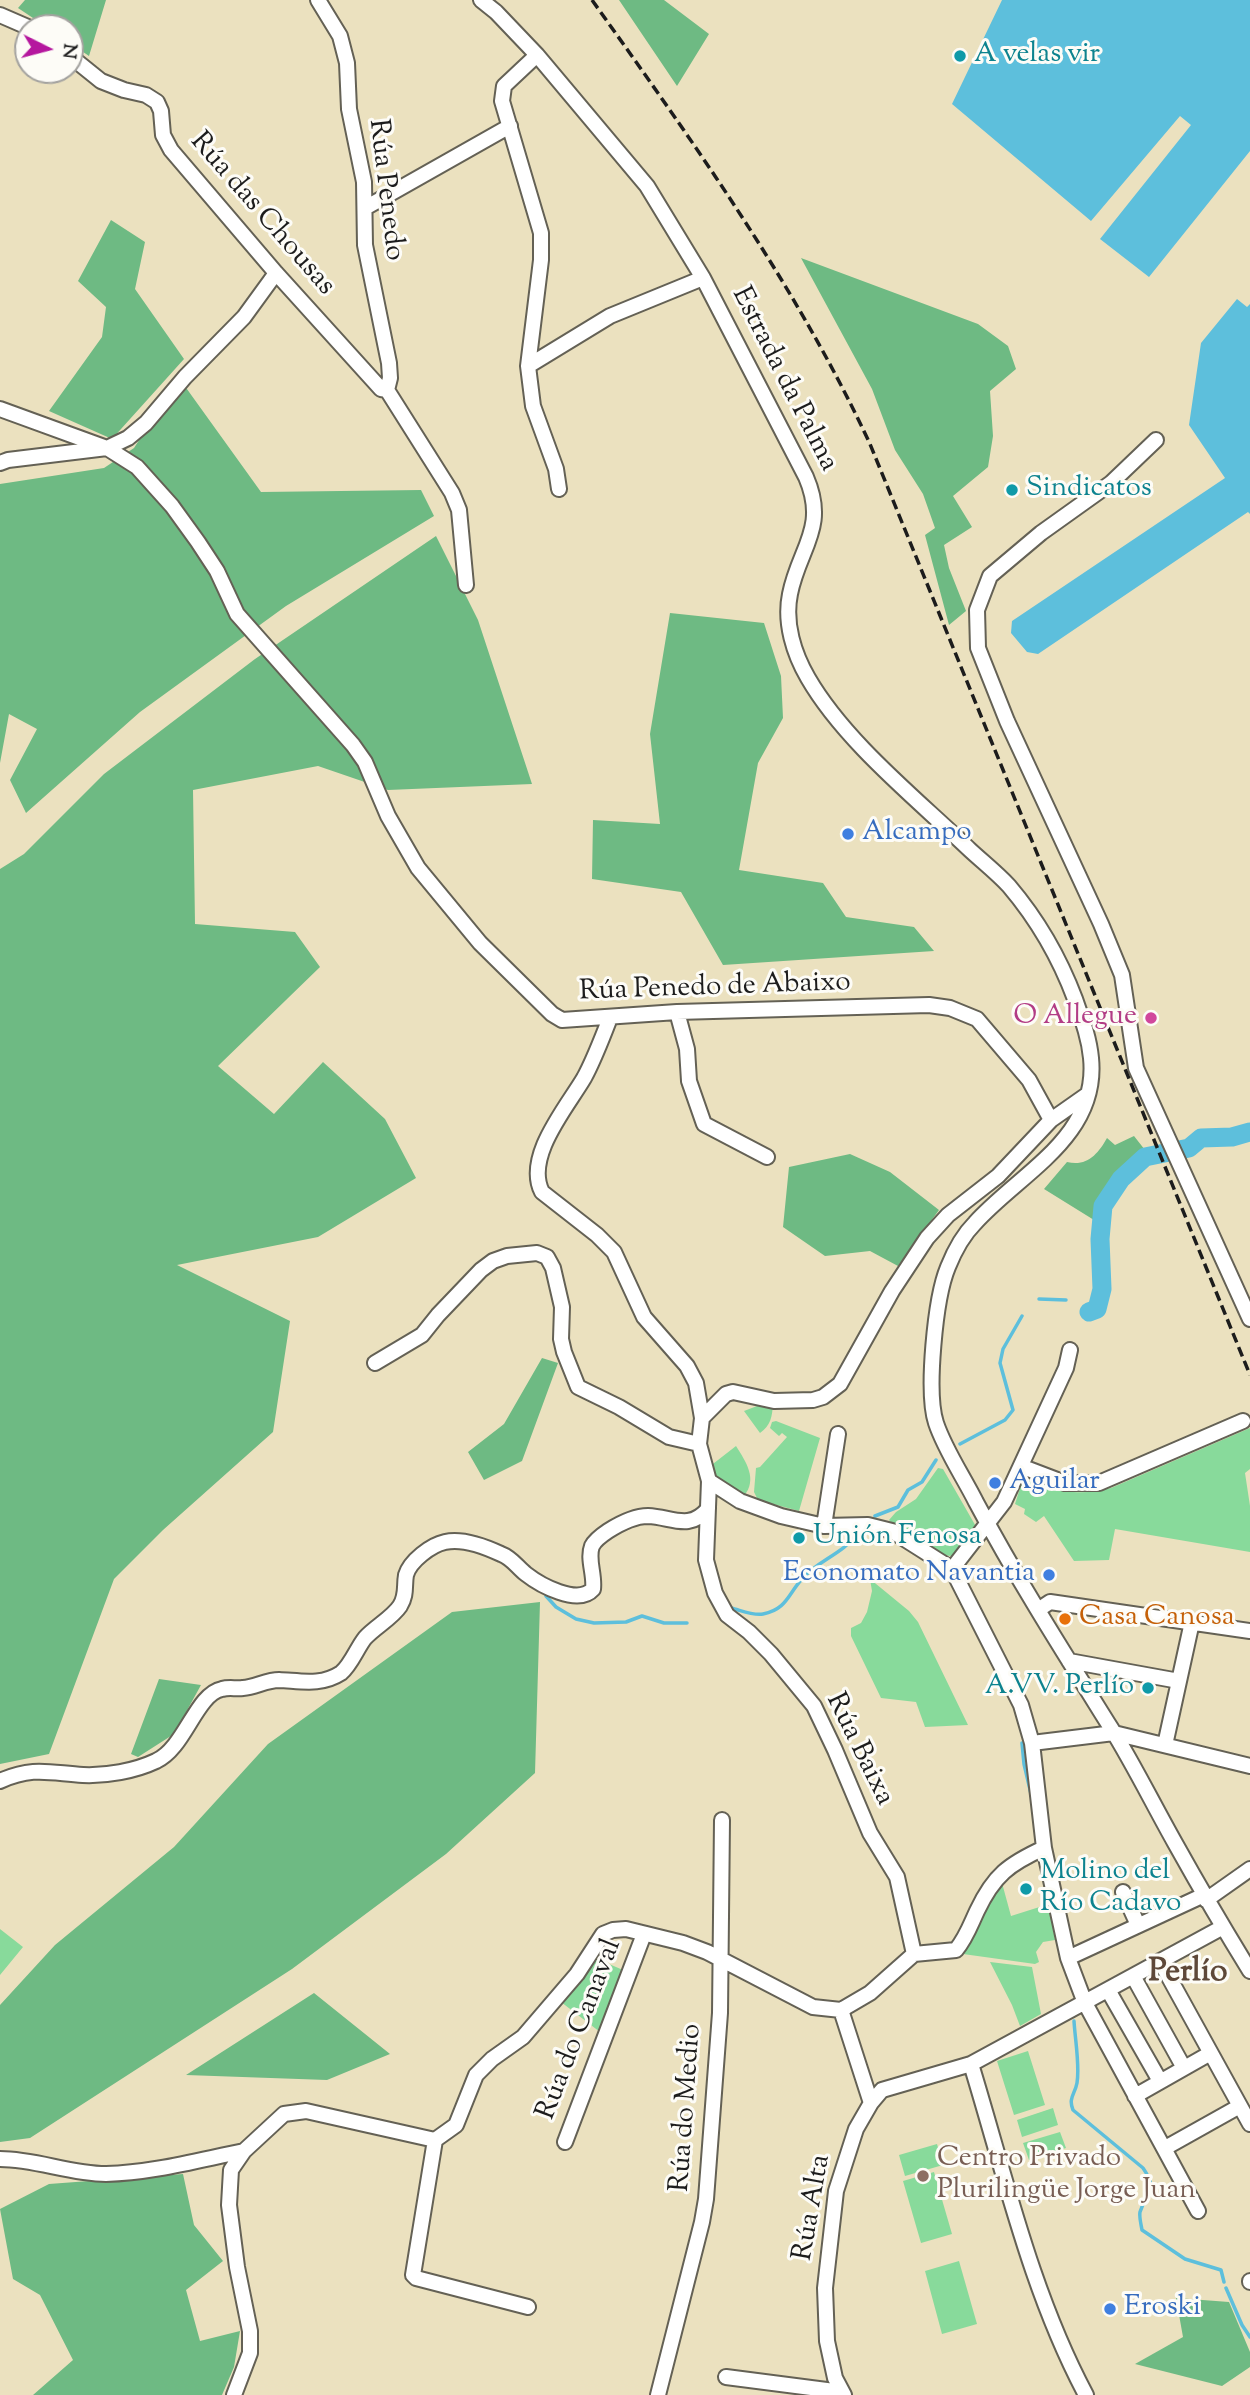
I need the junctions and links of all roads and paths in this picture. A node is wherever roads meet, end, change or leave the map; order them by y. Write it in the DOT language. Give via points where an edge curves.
graph roads {
  1 [pos="318,0"];
  2 [pos="481,0"];
  3 [pos="537,55"];
  4 [pos="84,67"];
  5 [pos="510,126"];
  6 [pos="365,208"];
  7 [pos="276,273"];
  8 [pos="703,278"];
  9 [pos="528,366"];
  10 [pos="387,390"];
  11 [pos="0,409"];
  12 [pos="1156,440"];
  13 [pos="107,448"];
  14 [pos="0,463"];
  15 [pos="559,489"];
  16 [pos="466,585"];
  17 [pos="677,1012"];
  18 [pos="610,1018"];
  19 [pos="1090,1092"];
  20 [pos="1051,1120"];
  21 [pos="767,1157"];
  22 [pos="1250,1319"];
  23 [pos="1070,1350"];
  24 [pos="375,1363"];
  25 [pos="702,1418"];
  26 [pos="1243,1421"];
  27 [pos="838,1434"];
  28 [pos="699,1444"];
  29 [pos="1023,1466"];
  30 [pos="709,1481"];
  31 [pos="708,1509"];
  32 [pos="988,1524"];
  33 [pos="824,1526"];
  34 [pos="952,1569"];
  35 [pos="1038,1610"];
  36 [pos="1192,1622"];
  37 [pos="1250,1631"];
  38 [pos="1069,1661"];
  39 [pos="1179,1681"];
  40 [pos="1114,1733"];
  41 [pos="1032,1743"];
  42 [pos="1165,1745"];
  43 [pos="1250,1766"];
  44 [pos="0,1781"];
  45 [pos="722,1820"];
  46 [pos="1044,1848"];
  47 [pos="1250,1869"];
  48 [pos="1123,1892"];
  49 [pos="1205,1897"];
  50 [pos="1138,1925"];
  51 [pos="1223,1927"];
  52 [pos="644,1934"];
  53 [pos="914,1954"];
  54 [pos="1068,1958"];
  55 [pos="720,1960"];
  56 [pos="1160,1961"];
  57 [pos="1250,1971"];
  58 [pos="1133,1976"];
  59 [pos="1108,1990"];
  60 [pos="1086,2003"];
  61 [pos="841,2010"];
  62 [pos="1209,2054"];
  63 [pos="971,2064"];
  64 [pos="1184,2068"];
  65 [pos="1160,2081"];
  66 [pos="1135,2096"];
  67 [pos="871,2103"];
  68 [pos="1240,2106"];
  69 [pos="1250,2124"];
  70 [pos="435,2140"];
  71 [pos="565,2142"];
  72 [pos="1165,2148"];
  73 [pos="244,2151"];
  74 [pos="0,2159"];
  75 [pos="1198,2211"];
  76 [pos="528,2307"];
  77 [pos="726,2376"];
  78 [pos="843,2394"];
  79 [pos="234,2395"];
  80 [pos="658,2395"];
  81 [pos="1086,2395"];
  1 -- 6 [label="street, Rúa Penedo" via="340,36 347,63 349,109"];
  2 -- 3 [label="street, Estrada da Palma"];
  3 -- 5 [label="street" via="504,86 502,101"];
  3 -- 8 [label="street, Estrada da Palma" via="647,186"];
  4 -- 7 [label="street, Rúa das Chousas" via="111,86 157,102 163,135 172,150"];
  5 -- 6 [label="street"];
  5 -- 9 [label="street" via="541,233"];
  6 -- 10 [label="street, Rúa Penedo" via="365,245 389,363"];
  7 -- 10 [label="street, Rúa das Chousas" via="381,389"];
  7 -- 13 [label="street" via="244,317 146,423"];
  8 -- 9 [label="street" via="610,316"];
  8 -- 19 [label="street, Estrada da Palma" via="812,492 814,520 788,614 805,673 837,719 1008,886 1042,931 1068,981 1088,1035"];
  9 -- 15 [label="street" via="533,406"];
  10 -- 16 [label="street, Rúa das Chousas" via="455,501"];
  11 -- 13 [label="street, Rúa Penedo de Abaixo"];
  12 -- 22 [label="street" via="1111,483 990,576 977,610 978,648 1122,975 1136,1068"];
  13 -- 14 [label="street"];
  13 -- 18 [label="street, Rúa Penedo de Abaixo" via="137,467 172,506 217,572 237,614 353,745 406,850 480,943 562,1020"];
  17 -- 18 [label="street, Rúa Penedo de Abaixo"];
  17 -- 20 [label="street, Rúa Penedo de Abaixo" via="950,1008 984,1026 1029,1080"];
  17 -- 21 [label="street" via="687,1049 689,1081 704,1124"];
  18 -- 25 [label="street" via="584,1078 555,1122 541,1157 538,1184 614,1252 644,1317 687,1366 696,1383"];
  19 -- 20 [label="street"];
  19 -- 32 [label="street, Estrada da Palma" via="1061,1143 971,1227 946,1271 937,1316 932,1407"];
  20 -- 25 [label="street" via="998,1176 948,1215 927,1238 840,1384 813,1400 774,1401 733,1392"];
  23 -- 29 [label="street"];
  24 -- 28 [label="street" via="422,1335 494,1261 537,1253 547,1257 553,1268 562,1307 561,1339 578,1387 669,1437"];
  25 -- 28 [label="street"];
  26 -- 29 [label="street" via="1099,1483 1065,1483"];
  27 -- 33 [label="street"];
  28 -- 30 [label="street, Rúa Baixa"];
  29 -- 32 [label="street"];
  30 -- 31 [label="street, Rúa Baixa"];
  30 -- 33 [label="street" via="740,1501"];
  31 -- 44 [label="street" via="687,1522 646,1516 609,1530 591,1548 595,1578 593,1589 583,1595 546,1587 502,1554 458,1541 445,1542 415,1560 399,1608 377,1625 343,1671 324,1681 276,1680 221,1689 204,1700 167,1754 135,1768 84,1775 36,1770"];
  31 -- 53 [label="street, Rúa Baixa" via="706,1560 715,1593 727,1615 771,1654 814,1706 870,1833 897,1877"];
  32 -- 34 [label="street"];
  32 -- 35 [label="street, Estrada da Palma"];
  33 -- 34 [label="street" via="868,1525 892,1531"];
  34 -- 41 [label="street" via="1021,1705"];
  35 -- 36 [label="street" via="1050,1602"];
  35 -- 38 [label="street, Estrada da Palma"];
  36 -- 37 [label="street"];
  36 -- 39 [label="street"];
  38 -- 39 [label="street"];
  38 -- 40 [label="street, Estrada da Palma"];
  39 -- 42 [label="street"];
  40 -- 41 [label="street"];
  40 -- 42 [label="street"];
  40 -- 49 [label="street, Estrada da Palma"];
  41 -- 46 [label="street"];
  42 -- 43 [label="street"];
  45 -- 55 [label="street, Rúa do Medio"];
  46 -- 53 [label="street" via="1015,1861 993,1882 956,1950"];
  46 -- 54 [label="street"];
  47 -- 49 [label="street"];
  48 -- 50 [label="street"];
  49 -- 50 [label="street"];
  49 -- 51 [label="street, Estrada da Palma"];
  50 -- 54 [label="street"];
  51 -- 56 [label="street"];
  51 -- 57 [label="street, Estrada da Palma"];
  52 -- 55 [label="street"];
  52 -- 70 [label="street" via="626,1929 603,1934 577,1974 523,2037 476,2075 456,2125"];
  52 -- 71 [label="street, Rúa do Canaval"];
  53 -- 61 [label="street" via="870,1993"];
  54 -- 60 [label="street"];
  55 -- 61 [label="street" via="813,2007"];
  55 -- 80 [label="street, Rúa do Medio" via="706,2199"];
  56 -- 58 [label="street"];
  56 -- 62 [label="street"];
  58 -- 59 [label="street"];
  58 -- 64 [label="street"];
  59 -- 60 [label="street"];
  59 -- 65 [label="street"];
  60 -- 63 [label="street"];
  60 -- 66 [label="street"];
  61 -- 67 [label="street"];
  62 -- 64 [label="street"];
  62 -- 68 [label="street"];
  63 -- 67 [label="street" via="882,2090"];
  63 -- 81 [label="street" via="1041,2292"];
  64 -- 65 [label="street"];
  65 -- 66 [label="street"];
  66 -- 72 [label="street"];
  67 -- 78 [label="street, Rúa Alta" via="852,2141 836,2191 828,2265 827,2341"];
  68 -- 69 [label="street"];
  68 -- 72 [label="street"];
  70 -- 73 [label="street" via="306,2111 285,2114"];
  70 -- 76 [label="street" via="413,2275"];
  72 -- 75 [label="street"];
  73 -- 74 [label="street" via="105,2174"];
  73 -- 79 [label="street" via="231,2170 229,2205 250,2353"];
  77 -- 78 [label="street, Rúa Alta"];
}
